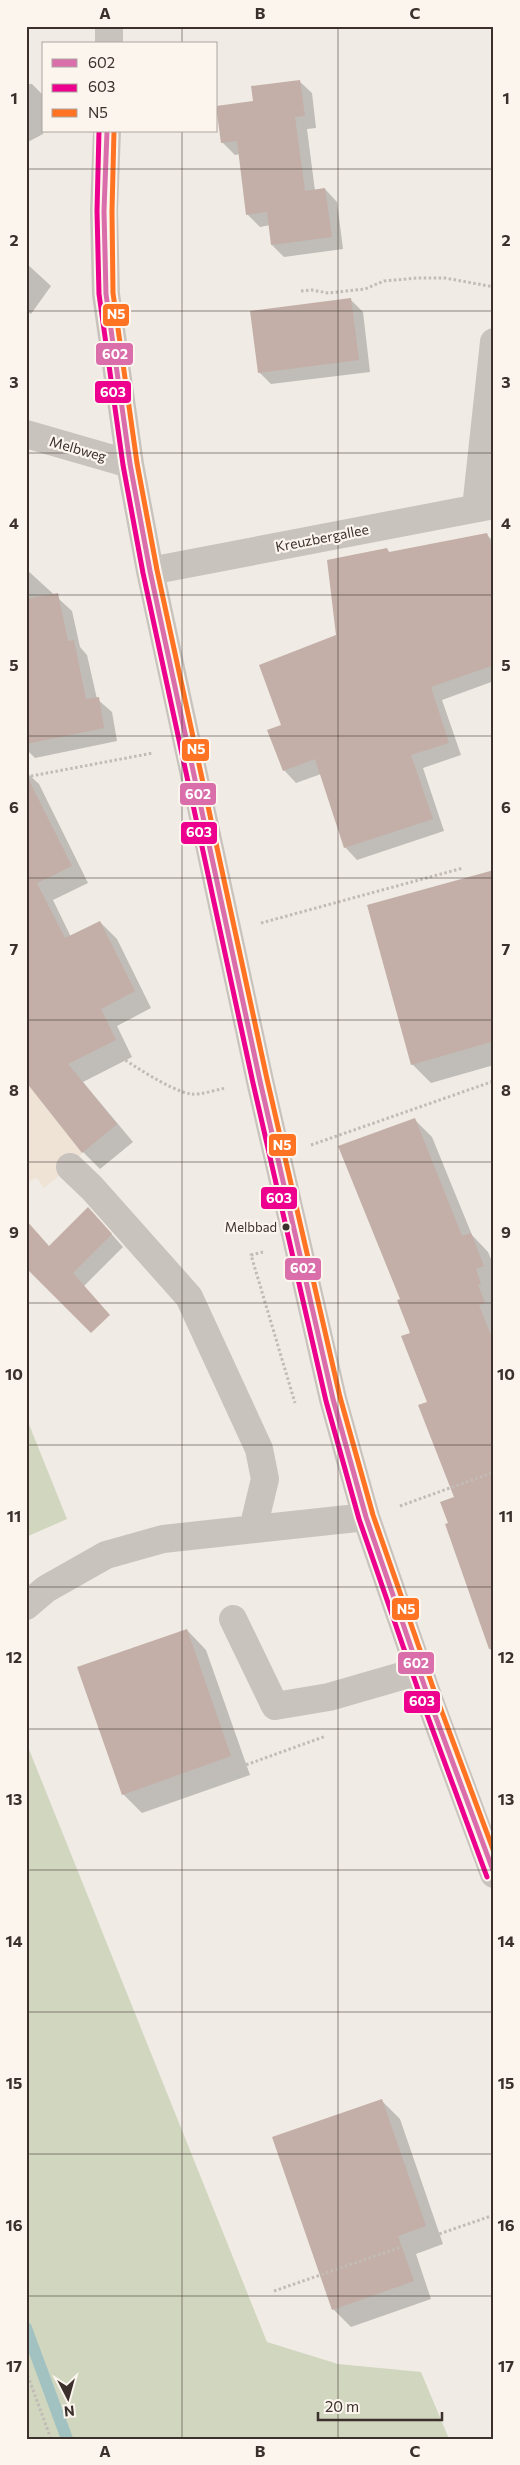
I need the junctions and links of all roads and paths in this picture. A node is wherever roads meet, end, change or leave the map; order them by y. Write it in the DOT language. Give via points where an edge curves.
graph roads {
  1 [pos="110,26"];
  2 [pos="109,42"];
  3 [pos="106,132"];
  4 [pos="494,287"];
  5 [pos="302,291"];
  6 [pos="494,342"];
  7 [pos="26,434"];
  8 [pos="130,464"];
  9 [pos="485,506"];
  10 [pos="150,571"];
  11 [pos="131,758"];
  12 [pos="26,777"];
  13 [pos="463,868"];
  14 [pos="228,932"];
  15 [pos="105,1046"];
  16 [pos="494,1081"];
  17 [pos="231,1087"];
  18 [pos="278,1157"];
  19 [pos="70,1167"];
  20 [pos="266,1251"];
  21 [pos="296,1407"];
  22 [pos="494,1472"];
  23 [pos="398,1506"];
  24 [pos="366,1517"];
  25 [pos="253,1529"];
  26 [pos="26,1606"];
  27 [pos="233,1619"];
  28 [pos="419,1671"];
  29 [pos="327,1736"];
  30 [pos="175,1776"];
  31 [pos="494,1874"];
  32 [pos="494,2215"];
  33 [pos="274,2291"];
  34 [pos="26,2371"];
  35 [pos="51,2439"];
  1 -- 2 [label="street"];
  3 -- 8 [label="street" via="106,294"];
  4 -- 5 [label="path" via="445,278 417,278 384,281 365,289 328,293"];
  6 -- 9 [label="street"];
  7 -- 8 [label="street, Melbweg"];
  8 -- 10 [label="street"];
  9 -- 10 [label="street, Kreuzbergallee"];
  10 -- 14 [label="street"];
  11 -- 12 [label="path"];
  13 -- 14 [label="path"];
  14 -- 18 [label="street"];
  15 -- 17 [label="path" via="179,1091 192,1094"];
  16 -- 18 [label="path"];
  18 -- 24 [label="street" via="333,1399"];
  19 -- 25 [label="street" via="189,1297 259,1449 265,1479"];
  20 -- 21 [label="path" via="251,1255"];
  22 -- 23 [label="path"];
  24 -- 25 [label="street"];
  24 -- 28 [label="street"];
  25 -- 26 [label="street" via="163,1539 106,1555 46,1589"];
  27 -- 28 [label="street" via="275,1706 329,1697"];
  28 -- 31 [label="street"];
  29 -- 30 [label="path" via="179,1788"];
  32 -- 33 [label="path"];
  34 -- 35 [label="path"];
}
